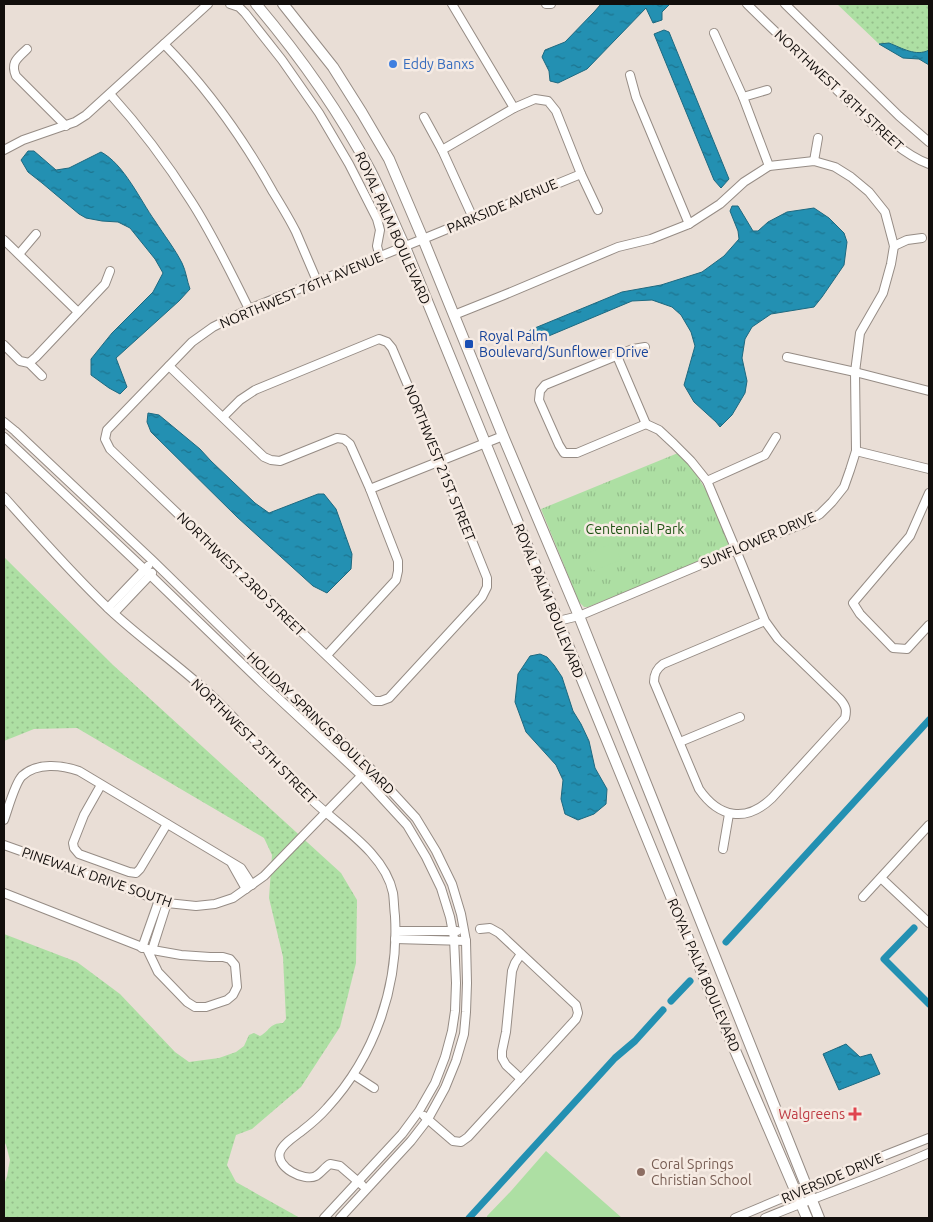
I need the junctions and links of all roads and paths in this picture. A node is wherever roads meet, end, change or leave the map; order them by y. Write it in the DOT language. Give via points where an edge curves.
graph roads {
  1 [pos="208,4"];
  2 [pos="230,4"];
  3 [pos="256,4"];
  4 [pos="283,4"];
  5 [pos="452,4"];
  6 [pos="546,4"];
  7 [pos="551,4"];
  8 [pos="746,4"];
  9 [pos="759,4"];
  10 [pos="785,4"];
  11 [pos="754,11"];
  12 [pos="714,33"];
  13 [pos="164,44"];
  14 [pos="27,49"];
  15 [pos="630,75"];
  16 [pos="767,90"];
  17 [pos="110,94"];
  18 [pos="743,97"];
  19 [pos="514,108"];
  20 [pos="424,116"];
  21 [pos="66,126"];
  22 [pos="818,138"];
  23 [pos="929,142"];
  24 [pos="4,150"];
  25 [pos="442,150"];
  26 [pos="814,161"];
  27 [pos="929,164"];
  28 [pos="770,166"];
  29 [pos="581,174"];
  30 [pos="598,210"];
  31 [pos="473,218"];
  32 [pos="689,224"];
  33 [pos="36,234"];
  34 [pos="922,238"];
  35 [pos="423,239"];
  36 [pos="4,240"];
  37 [pos="894,246"];
  38 [pos="405,247"];
  39 [pos="19,254"];
  40 [pos="380,257"];
  41 [pos="110,271"];
  42 [pos="317,281"];
  43 [pos="249,309"];
  44 [pos="78,312"];
  45 [pos="454,315"];
  46 [pos="4,345"];
  47 [pos="645,348"];
  48 [pos="617,356"];
  49 [pos="787,357"];
  50 [pos="29,362"];
  51 [pos="169,366"];
  52 [pos="854,372"];
  53 [pos="42,376"];
  54 [pos="929,389"];
  55 [pos="223,417"];
  56 [pos="4,422"];
  57 [pos="646,424"];
  58 [pos="503,436"];
  59 [pos="4,437"];
  60 [pos="776,437"];
  61 [pos="105,439"];
  62 [pos="484,443"];
  63 [pos="856,451"];
  64 [pos="440,461"];
  65 [pos="929,469"];
  66 [pos="707,481"];
  67 [pos="370,488"];
  68 [pos="929,493"];
  69 [pos="4,497"];
  70 [pos="736,550"];
  71 [pos="156,564"];
  72 [pos="148,572"];
  73 [pos="111,610"];
  74 [pos="579,616"];
  75 [pos="558,621"];
  76 [pos="764,621"];
  77 [pos="929,625"];
  78 [pos="327,655"];
  79 [pos="382,702"];
  80 [pos="740,717"];
  81 [pos="680,742"];
  82 [pos="369,767"];
  83 [pos="361,775"];
  84 [pos="101,785"];
  85 [pos="326,812"];
  86 [pos="729,814"];
  87 [pos="4,820"];
  88 [pos="167,824"];
  89 [pos="929,825"];
  90 [pos="4,845"];
  91 [pos="724,849"];
  92 [pos="881,878"];
  93 [pos="249,887"];
  94 [pos="4,893"];
  95 [pos="863,897"];
  96 [pos="163,902"];
  97 [pos="929,923"];
  98 [pos="480,929"];
  99 [pos="453,931"];
  100 [pos="464,931"];
  101 [pos="395,935"];
  102 [pos="454,940"];
  103 [pos="466,941"];
  104 [pos="147,949"];
  105 [pos="521,954"];
  106 [pos="354,1074"];
  107 [pos="521,1079"];
  108 [pos="374,1088"];
  109 [pos="419,1111"];
  110 [pos="428,1119"];
  111 [pos="929,1138"];
  112 [pos="929,1153"];
  113 [pos="358,1182"];
  114 [pos="807,1188"];
  115 [pos="367,1189"];
  116 [pos="796,1192"];
  117 [pos="811,1199"];
  118 [pos="801,1204"];
  119 [pos="324,1218"];
  120 [pos="340,1218"];
  121 [pos="735,1218"];
  122 [pos="765,1218"];
  123 [pos="807,1218"];
  124 [pos="819,1218"];
  1 -- 13 [label="street"];
  2 -- 40 [label="street" via="245,13 319,113 377,219"];
  3 -- 38 [label="main road, ROYAL PALM BOULEVARD" via="316,80 344,125 370,171"];
  4 -- 35 [label="main road, ROYAL PALM BOULEVARD" via="333,67 362,113 389,159"];
  5 -- 19 [label="street"];
  6 -- 7 [label="street"];
  8 -- 11 [label="street, NORTHWEST 18TH STREET"];
  9 -- 11 [label="street"];
  10 -- 23 [label="street"];
  11 -- 27 [label="street, NORTHWEST 18TH STREET" via="879,129 908,153"];
  12 -- 18 [label="street"];
  13 -- 17 [label="street"];
  13 -- 42 [label="street" via="209,94 261,170 295,230"];
  14 -- 21 [label="street" via="14,61 16,76"];
  15 -- 32 [label="street" via="636,97"];
  16 -- 18 [label="street"];
  17 -- 21 [label="street" via="86,115"];
  17 -- 43 [label="street" via="164,159 192,201"];
  18 -- 28 [label="street"];
  19 -- 25 [label="street"];
  19 -- 29 [label="street" via="535,99 548,101 556,111"];
  20 -- 25 [label="street"];
  21 -- 24 [label="street"];
  22 -- 26 [label="street"];
  25 -- 31 [label="street"];
  26 -- 28 [label="street, SUNFLOWER DRIVE"];
  26 -- 37 [label="street, SUNFLOWER DRIVE" via="835,167 869,192 885,212"];
  28 -- 32 [label="street, SUNFLOWER DRIVE"];
  29 -- 30 [label="street"];
  29 -- 31 [label="street, PARKSIDE AVENUE"];
  31 -- 35 [label="street, PARKSIDE AVENUE"];
  32 -- 45 [label="street, SUNFLOWER DRIVE" via="651,239 618,247"];
  33 -- 39 [label="street"];
  34 -- 37 [label="street"];
  35 -- 38 [label="street, NORTHWEST 76TH AVENUE"];
  35 -- 45 [label="main road, ROYAL PALM BOULEVARD"];
  36 -- 39 [label="street"];
  37 -- 52 [label="street, SUNFLOWER DRIVE" via="884,293 860,333"];
  38 -- 40 [label="street, NORTHWEST 76TH AVENUE"];
  38 -- 62 [label="main road, ROYAL PALM BOULEVARD"];
  39 -- 44 [label="street"];
  40 -- 42 [label="street, NORTHWEST 76TH AVENUE"];
  41 -- 44 [label="street" via="105,284"];
  42 -- 43 [label="street, NORTHWEST 76TH AVENUE"];
  43 -- 51 [label="street, NORTHWEST 76TH AVENUE" via="213,327 192,342"];
  44 -- 50 [label="street"];
  45 -- 58 [label="main road, ROYAL PALM BOULEVARD"];
  46 -- 50 [label="street" via="20,361"];
  47 -- 48 [label="street"];
  48 -- 57 [label="street"];
  48 -- 57 [label="street" via="545,385 540,391 539,400 558,445 564,453 577,453"];
  49 -- 52 [label="street"];
  50 -- 53 [label="street"];
  51 -- 55 [label="street"];
  51 -- 61 [label="street, NORTHWEST 76TH AVENUE" via="107,430"];
  52 -- 54 [label="street"];
  52 -- 63 [label="street, SUNFLOWER DRIVE"];
  55 -- 64 [label="street, NORTHWEST 21ST STREET" via="255,390 379,338 392,348"];
  55 -- 67 [label="street" via="271,460 280,461 337,438 344,439 350,444"];
  56 -- 71 [label="street, HOLIDAY SPRINGS BOULEVARD"];
  57 -- 66 [label="street" via="659,430 674,444"];
  58 -- 62 [label="street"];
  58 -- 74 [label="main road, ROYAL PALM BOULEVARD"];
  59 -- 72 [label="street, HOLIDAY SPRINGS BOULEVARD"];
  60 -- 66 [label="street" via="766,454"];
  61 -- 78 [label="street, NORTHWEST 23RD STREET" via="110,449"];
  62 -- 64 [label="street"];
  62 -- 75 [label="main road, ROYAL PALM BOULEVARD"];
  63 -- 65 [label="street"];
  63 -- 70 [label="street, SUNFLOWER DRIVE" via="844,487 820,514"];
  64 -- 67 [label="street"];
  64 -- 79 [label="street, NORTHWEST 21ST STREET" via="487,578 487,586 482,597 456,626"];
  66 -- 70 [label="street"];
  67 -- 78 [label="street" via="398,561 396,580"];
  68 -- 77 [label="street" via="910,536 853,604 893,648 907,649"];
  69 -- 73 [label="street, NORTHWEST 25TH STREET"];
  70 -- 74 [label="street, SUNFLOWER DRIVE"];
  70 -- 76 [label="street"];
  71 -- 72 [label="street"];
  71 -- 82 [label="street, HOLIDAY SPRINGS BOULEVARD"];
  72 -- 73 [label="street"];
  72 -- 83 [label="street, HOLIDAY SPRINGS BOULEVARD"];
  73 -- 85 [label="street, NORTHWEST 25TH STREET" via="210,694"];
  74 -- 75 [label="street, SUNFLOWER DRIVE"];
  74 -- 114 [label="main road, ROYAL PALM BOULEVARD"];
  75 -- 116 [label="main road, ROYAL PALM BOULEVARD" via="711,995"];
  76 -- 81 [label="street" via="663,664 655,672 654,682"];
  76 -- 86 [label="street" via="778,639 840,699 847,711 845,718 763,806 754,811"];
  78 -- 79 [label="street, NORTHWEST 23RD STREET" via="374,701"];
  80 -- 81 [label="street"];
  81 -- 86 [label="street" via="699,789 714,806"];
  82 -- 83 [label="street, PINEWALK DRIVE SOUTH"];
  82 -- 100 [label="street, HOLIDAY SPRINGS BOULEVARD" via="416,818 436,851 452,884"];
  83 -- 85 [label="street, PINEWALK DRIVE SOUTH"];
  83 -- 99 [label="street, HOLIDAY SPRINGS BOULEVARD" via="407,825 426,857 441,888"];
  84 -- 87 [label="street" via="70,768 36,768 22,776"];
  84 -- 88 [label="street"];
  84 -- 88 [label="street, PINEWALK DRIVE SOUTH" via="73,842 79,854 136,873"];
  85 -- 93 [label="street, PINEWALK DRIVE SOUTH" via="264,876"];
  85 -- 101 [label="street, NORTHWEST 25TH STREET" via="378,860 388,876 393,894"];
  86 -- 91 [label="street"];
  88 -- 93 [label="street" via="242,868"];
  89 -- 92 [label="street"];
  90 -- 96 [label="street, PINEWALK DRIVE SOUTH"];
  92 -- 95 [label="street"];
  92 -- 97 [label="street"];
  93 -- 96 [label="street, PINEWALK DRIVE SOUTH" via="233,898 215,904 196,906"];
  94 -- 104 [label="street"];
  96 -- 104 [label="street"];
  98 -- 105 [label="street" via="490,928 499,932"];
  99 -- 100 [label="street"];
  99 -- 101 [label="street"];
  99 -- 102 [label="street, HOLIDAY SPRINGS BOULEVARD"];
  100 -- 103 [label="street, HOLIDAY SPRINGS BOULEVARD"];
  101 -- 102 [label="street"];
  101 -- 106 [label="street, NORTHWEST 25TH STREET" via="392,979 380,1022"];
  102 -- 103 [label="street"];
  102 -- 109 [label="street, HOLIDAY SPRINGS BOULEVARD" via="456,983 452,1031 435,1082"];
  103 -- 110 [label="street, HOLIDAY SPRINGS BOULEVARD" via="468,983 464,1034 445,1088"];
  104 -- 104 [label="street" via="230,959 235,965 237,988 227,1000 195,1007 158,972"];
  105 -- 107 [label="street" via="512,971 502,1058"];
  105 -- 107 [label="street" via="576,1005 578,1014"];
  106 -- 108 [label="street"];
  106 -- 113 [label="street, NORTHWEST 25TH STREET" via="326,1109 283,1147 279,1160 284,1167 309,1178 330,1164 340,1166"];
  107 -- 110 [label="street" via="461,1142 453,1141"];
  109 -- 110 [label="street"];
  109 -- 113 [label="street, HOLIDAY SPRINGS BOULEVARD"];
  110 -- 115 [label="street, HOLIDAY SPRINGS BOULEVARD"];
  111 -- 114 [label="street, RIVERSIDE DRIVE"];
  112 -- 117 [label="street, RIVERSIDE DRIVE"];
  113 -- 115 [label="street"];
  113 -- 119 [label="street, HOLIDAY SPRINGS BOULEVARD"];
  114 -- 116 [label="street, RIVERSIDE DRIVE"];
  114 -- 117 [label="main road, ROYAL PALM BOULEVARD"];
  115 -- 120 [label="street, HOLIDAY SPRINGS BOULEVARD"];
  116 -- 118 [label="main road, ROYAL PALM BOULEVARD"];
  116 -- 121 [label="street, RIVERSIDE DRIVE"];
  117 -- 118 [label="street, RIVERSIDE DRIVE"];
  117 -- 124 [label="main road, ROYAL PALM BOULEVARD"];
  118 -- 122 [label="street, RIVERSIDE DRIVE"];
  118 -- 123 [label="main road, ROYAL PALM BOULEVARD"];
}
